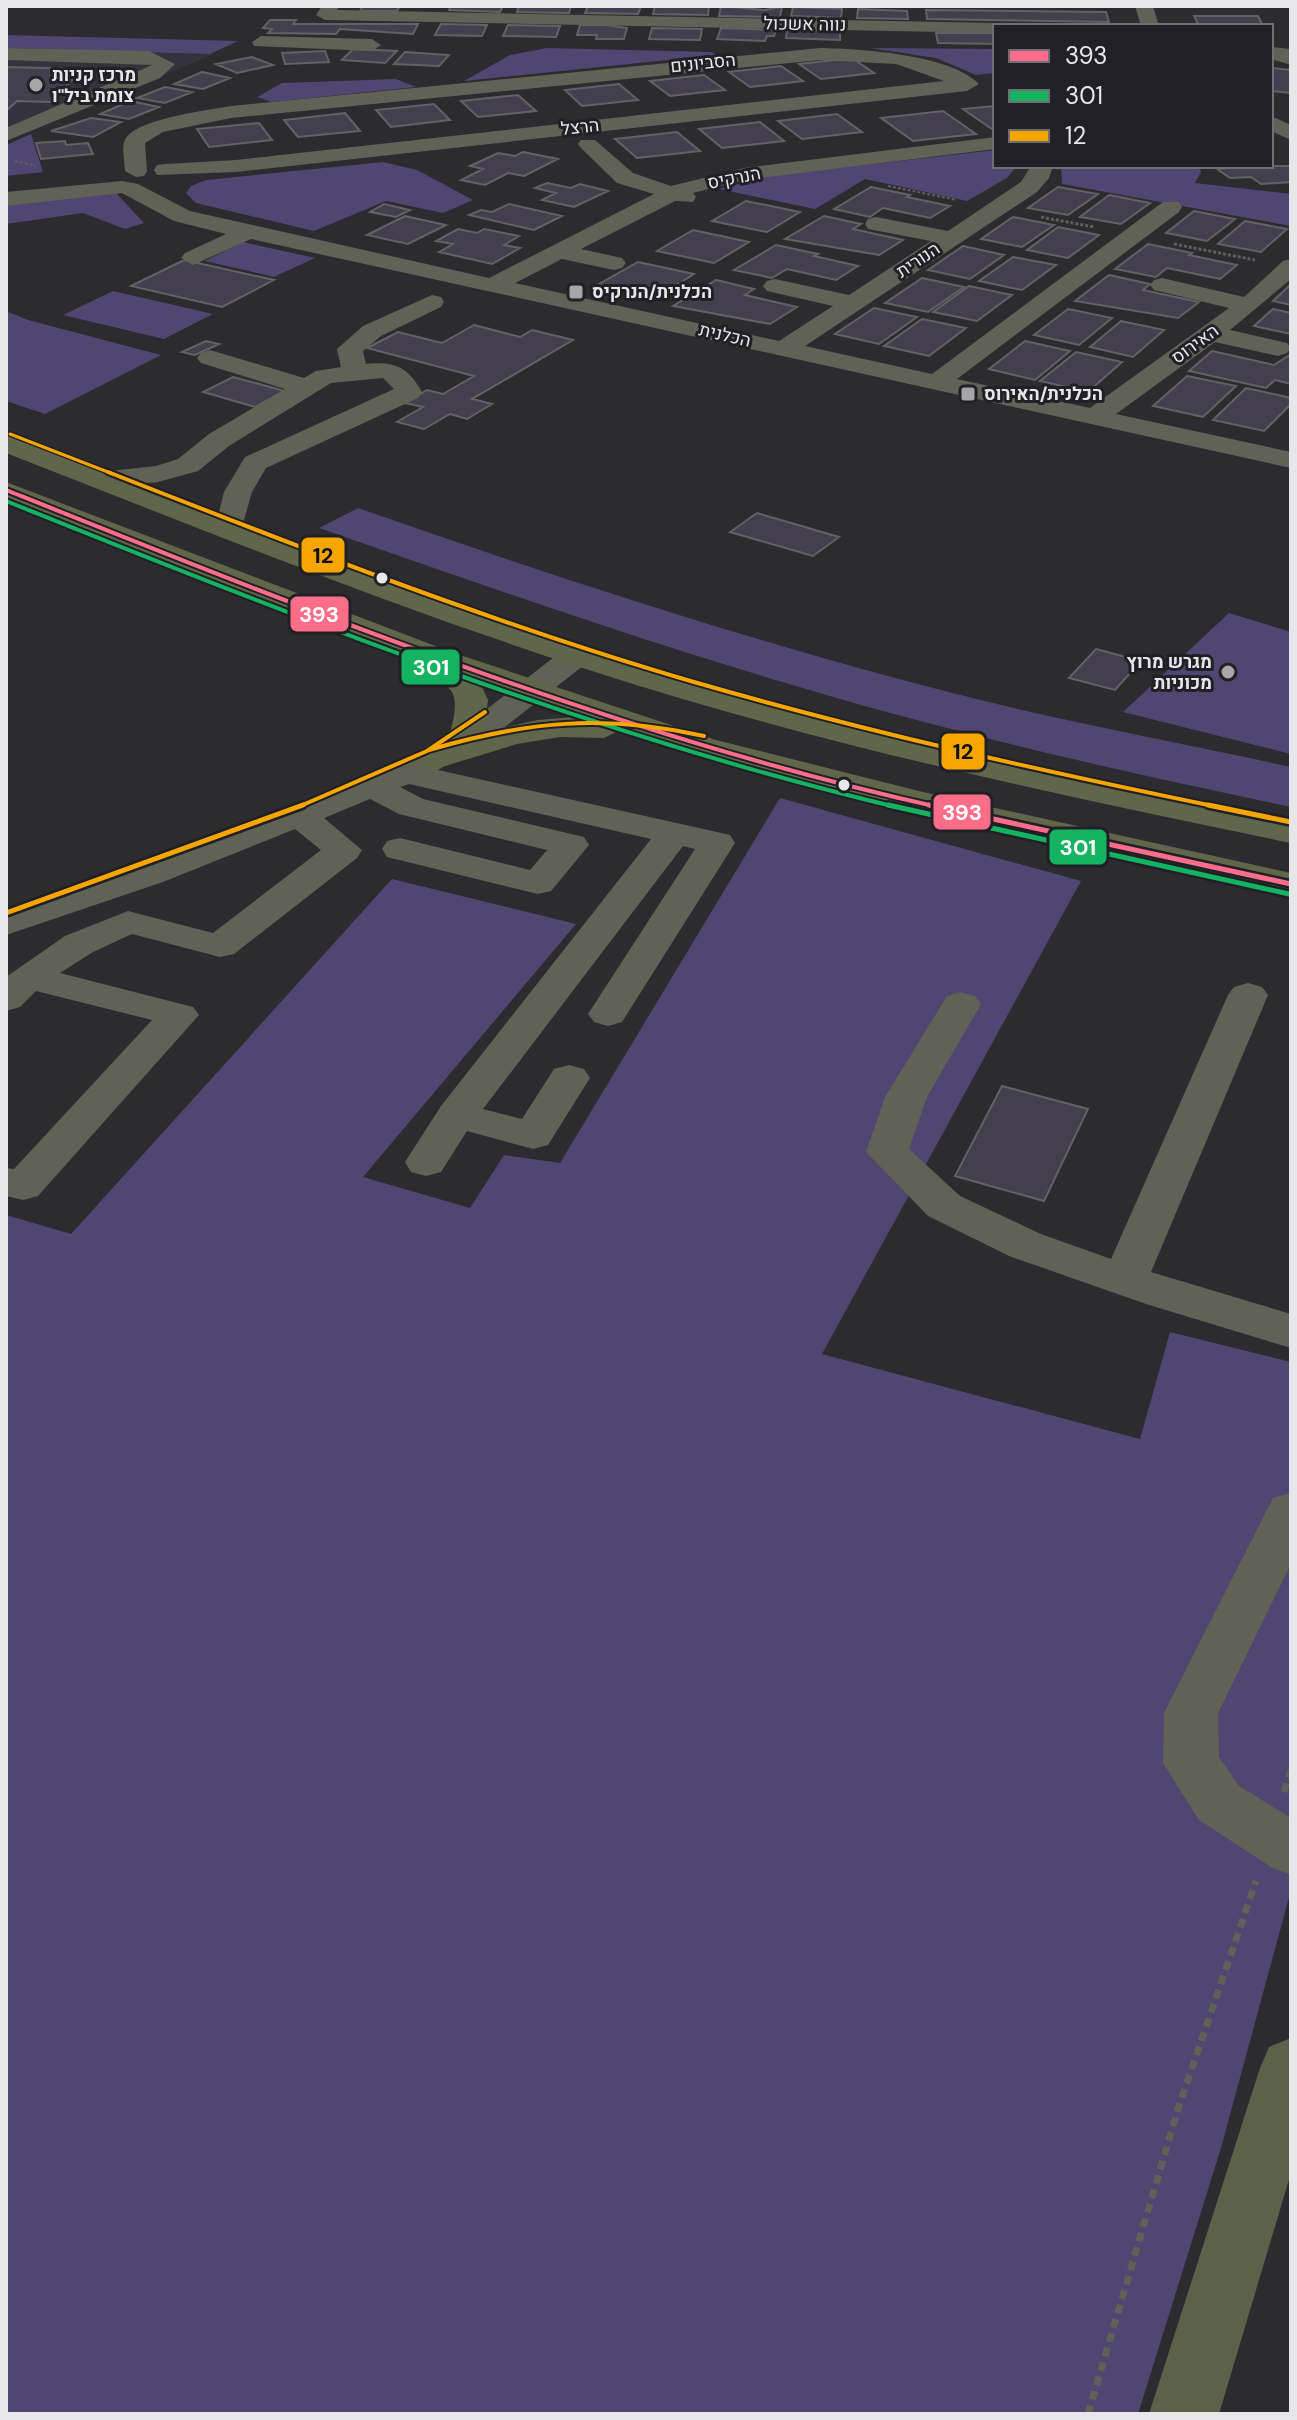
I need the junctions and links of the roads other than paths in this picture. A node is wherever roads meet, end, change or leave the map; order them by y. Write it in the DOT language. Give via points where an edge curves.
graph roads {
  1 [pos="331,6"];
  2 [pos="426,12"];
  3 [pos="993,28"];
  4 [pos="261,42"];
  5 [pos="387,46"];
  6 [pos="693,47"];
  7 [pos="6,54"];
  8 [pos="748,59"];
  9 [pos="473,67"];
  10 [pos="403,74"];
  11 [pos="993,82"];
  12 [pos="967,85"];
  13 [pos="430,86"];
  14 [pos="988,96"];
  15 [pos="252,110"];
  16 [pos="875,114"];
  17 [pos="177,121"];
  18 [pos="1273,123"];
  19 [pos="1291,134"];
  20 [pos="6,135"];
  21 [pos="851,143"];
  22 [pos="993,143"];
  23 [pos="588,144"];
  24 [pos="768,154"];
  25 [pos="737,157"];
  26 [pos="871,157"];
  27 [pos="694,161"];
  28 [pos="660,167"];
  29 [pos="786,168"];
  30 [pos="1041,168"];
  31 [pos="616,172"];
  32 [pos="754,173"];
  33 [pos="127,181"];
  34 [pos="169,186"];
  35 [pos="6,190"];
  36 [pos="660,198"];
  37 [pos="6,199"];
  38 [pos="712,199"];
  39 [pos="1171,207"];
  40 [pos="621,218"];
  41 [pos="876,224"];
  42 [pos="598,230"];
  43 [pos="248,232"];
  44 [pos="951,238"];
  45 [pos="557,251"];
  46 [pos="193,258"];
  47 [pos="535,263"];
  48 [pos="614,263"];
  49 [pos="1290,267"];
  50 [pos="590,274"];
  51 [pos="495,284"];
  52 [pos="1162,285"];
  53 [pos="775,286"];
  54 [pos="432,302"];
  55 [pos="853,303"];
  56 [pos="1249,305"];
  57 [pos="1209,333"];
  58 [pos="785,348"];
  59 [pos="1278,348"];
  60 [pos="692,352"];
  61 [pos="210,358"];
  62 [pos="355,372"];
  63 [pos="937,382"];
  64 [pos="304,386"];
  65 [pos="1095,417"];
  66 [pos="1291,432"];
  67 [pos="6,443"];
  68 [pos="294,445"];
  69 [pos="205,450"];
  70 [pos="1140,454"];
  71 [pos="1279,458"];
  72 [pos="101,479"];
  73 [pos="6,490"];
  74 [pos="230,528"];
  75 [pos="407,649"];
  76 [pos="577,655"];
  77 [pos="532,692"];
  78 [pos="665,735"];
  79 [pos="466,737"];
  80 [pos="419,766"];
  81 [pos="373,787"];
  82 [pos="301,817"];
  83 [pos="1291,832"];
  84 [pos="674,833"];
  85 [pos="400,849"];
  86 [pos="1291,884"];
  87 [pos="6,924"];
  88 [pos="17,988"];
  89 [pos="1248,995"];
  90 [pos="961,1004"];
  91 [pos="608,1014"];
  92 [pos="569,1078"];
  93 [pos="456,1115"];
  94 [pos="426,1162"];
  95 [pos="6,1182"];
  96 [pos="1125,1279"];
  97 [pos="1291,1331"];
  98 [pos="1291,1512"];
  99 [pos="1281,1843"];
  100 [pos="1291,2068"];
  101 [pos="1184,2414"];
  1 -- 2 [label="street, נווה אשכול" via="325,15"];
  2 -- 3 [label="street, נווה אשכול"];
  4 -- 5 [label="street"];
  6 -- 8 [label="street" via="731,51"];
  7 -- 20 [label="street" via="149,57 166,64"];
  8 -- 12 [label="street, הסביונים" via="884,55 931,65"];
  8 -- 13 [label="street, הסביונים"];
  9 -- 13 [label="street"];
  10 -- 13 [label="street, הסביונים"];
  11 -- 12 [label="street, הרצל"];
  12 -- 34 [label="street, הרצל" via="236,166"];
  13 -- 15 [label="street, הסביונים"];
  14 -- 16 [label="street"];
  14 -- 34 [label="street, הרצל" via="205,178"];
  15 -- 17 [label="street, הסביונים"];
  15 -- 17 [label="street, הסביונים" via="234,101 235,92"];
  17 -- 33 [label="street, הסביונים" via="134,141"];
  18 -- 19 [label="street"];
  21 -- 26 [label="street"];
  22 -- 26 [label="street, הנרקיס"];
  23 -- 31 [label="street"];
  24 -- 29 [label="street"];
  25 -- 32 [label="street"];
  26 -- 29 [label="street, הנרקיס" via="828,154"];
  27 -- 38 [label="street"];
  28 -- 31 [label="street"];
  29 -- 32 [label="street, הנרקיס"];
  30 -- 44 [label="street, הנורית" via="1029,187"];
  31 -- 36 [label="street"];
  32 -- 38 [label="street, הנרקיס"];
  33 -- 34 [label="street, הכלנית"];
  33 -- 34 [label="street"];
  33 -- 35 [label="street"];
  33 -- 37 [label="street"];
  34 -- 43 [label="street, הכלנית" via="182,216"];
  36 -- 38 [label="street"];
  36 -- 38 [label="street, הנרקיס"];
  36 -- 40 [label="street, הנרקיס"];
  39 -- 63 [label="street"];
  40 -- 42 [label="street, הנרקיס"];
  40 -- 42 [label="street" via="648,232"];
  41 -- 44 [label="street"];
  42 -- 45 [label="street, הנרקיס"];
  43 -- 46 [label="street"];
  43 -- 51 [label="street, הכלנית"];
  44 -- 55 [label="street, הנורית"];
  45 -- 47 [label="street, הנרקיס"];
  45 -- 48 [label="street"];
  47 -- 50 [label="street"];
  47 -- 51 [label="street, הנרקיס"];
  49 -- 56 [label="street, האירוס"];
  51 -- 58 [label="street, הכלנית"];
  52 -- 56 [label="street"];
  53 -- 55 [label="street"];
  54 -- 62 [label="street" via="372,331 350,349"];
  55 -- 58 [label="street, הנורית"];
  56 -- 57 [label="street, האירוס"];
  57 -- 59 [label="street"];
  57 -- 65 [label="street, האירוס"];
  58 -- 63 [label="street, הכלנית"];
  60 -- 70 [label="street"];
  61 -- 64 [label="street"];
  62 -- 64 [label="street" via="325,376"];
  62 -- 68 [label="street" via="386,370 400,376 409,392"];
  63 -- 65 [label="street, הכלנית"];
  64 -- 69 [label="street"];
  65 -- 71 [label="street, הכלנית"];
  66 -- 71 [label="street"];
  67 -- 72 [label="highway"];
  68 -- 69 [label="street" via="235,454"];
  68 -- 74 [label="street" via="255,463 238,492"];
  69 -- 72 [label="street" via="188,465 158,474"];
  72 -- 74 [label="highway"];
  73 -- 75 [label="highway"];
  74 -- 76 [label="highway" via="422,603"];
  75 -- 77 [label="highway"];
  75 -- 79 [label="highway" via="459,678 471,692 475,706"];
  76 -- 77 [label="street"];
  76 -- 83 [label="highway" via="886,742"];
  77 -- 78 [label="highway"];
  77 -- 79 [label="street"];
  78 -- 80 [label="highway" via="568,726 497,737"];
  78 -- 86 [label="highway" via="915,800"];
  79 -- 80 [label="street"];
  80 -- 81 [label="street"];
  80 -- 84 [label="street"];
  81 -- 82 [label="street"];
  81 -- 85 [label="street" via="411,807 571,845 538,883"];
  82 -- 87 [label="street"];
  82 -- 88 [label="street" via="344,850 220,946 128,922 79,944"];
  84 -- 91 [label="street" via="717,843"];
  84 -- 93 [label="street"];
  88 -- 95 [label="street" via="179,1015 23,1186"];
  89 -- 96 [label="street"];
  90 -- 96 [label="street" via="906,1097 887,1152 944,1206 1025,1245"];
  92 -- 93 [label="street" via="533,1135"];
  93 -- 94 [label="street"];
  96 -- 97 [label="street"];
  98 -- 99 [label="street" via="1191,1713 1191,1763 1219,1803"];
  100 -- 101 [label="main road"];
}
